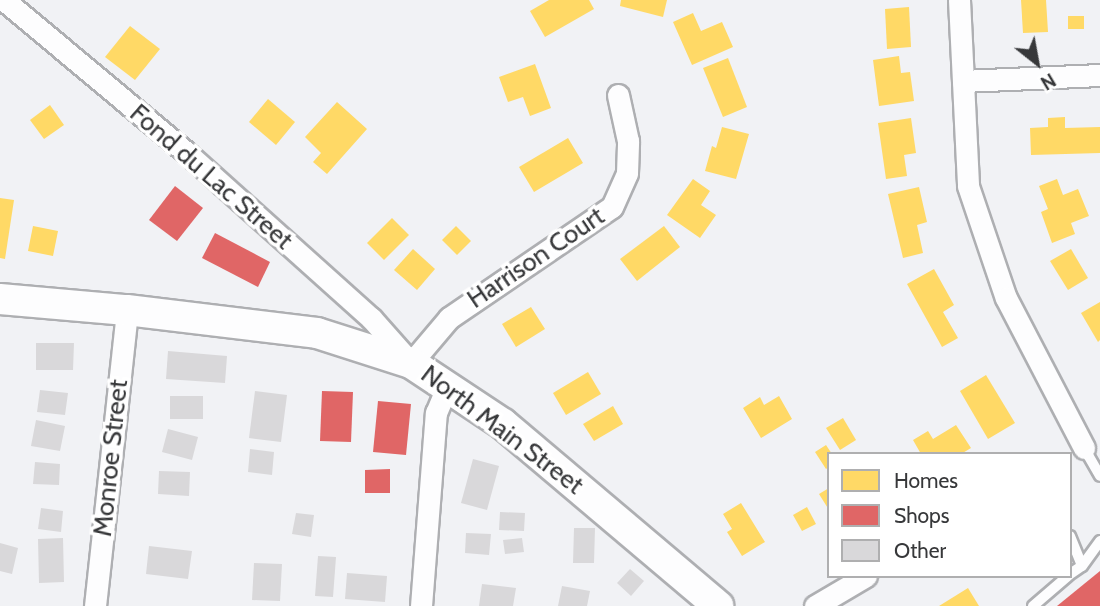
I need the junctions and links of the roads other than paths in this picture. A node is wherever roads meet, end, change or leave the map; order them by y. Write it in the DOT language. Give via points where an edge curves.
graph roads {
  1 [pos="4,0"];
  2 [pos="960,0"];
  3 [pos="1100,75"];
  4 [pos="963,81"];
  5 [pos="618,95"];
  6 [pos="0,299"];
  7 [pos="127,310"];
  8 [pos="411,363"];
  9 [pos="447,387"];
  10 [pos="1085,448"];
  11 [pos="1100,476"];
  12 [pos="1072,541"];
  13 [pos="1100,541"];
  14 [pos="1082,566"];
  15 [pos="1072,573"];
  16 [pos="863,578"];
  17 [pos="1066,578"];
  18 [pos="95,606"];
  19 [pos="421,606"];
  20 [pos="718,606"];
  21 [pos="815,606"];
  22 [pos="1033,606"];
  1 -- 8 [label="street, Fond du Lac Street" via="371,318"];
  2 -- 4 [label="street"];
  3 -- 4 [label="street"];
  4 -- 10 [label="street" via="968,186 976,211 1006,298"];
  5 -- 8 [label="street, Harrison Court" via="628,141 627,173 612,206 449,317"];
  6 -- 7 [label="main road, North Main Street"];
  7 -- 8 [label="main road, North Main Street" via="317,332"];
  7 -- 18 [label="street, Monroe Street"];
  8 -- 9 [label="main road, North Main Street"];
  9 -- 19 [label="street" via="436,413"];
  9 -- 20 [label="main road, North Main Street" via="514,433"];
  10 -- 11 [label="lane"];
  12 -- 14 [label="lane"];
  13 -- 14 [label="lane"];
  14 -- 15 [label="lane"];
  16 -- 21 [label="street"];
  17 -- 22 [label="lane"];
}
